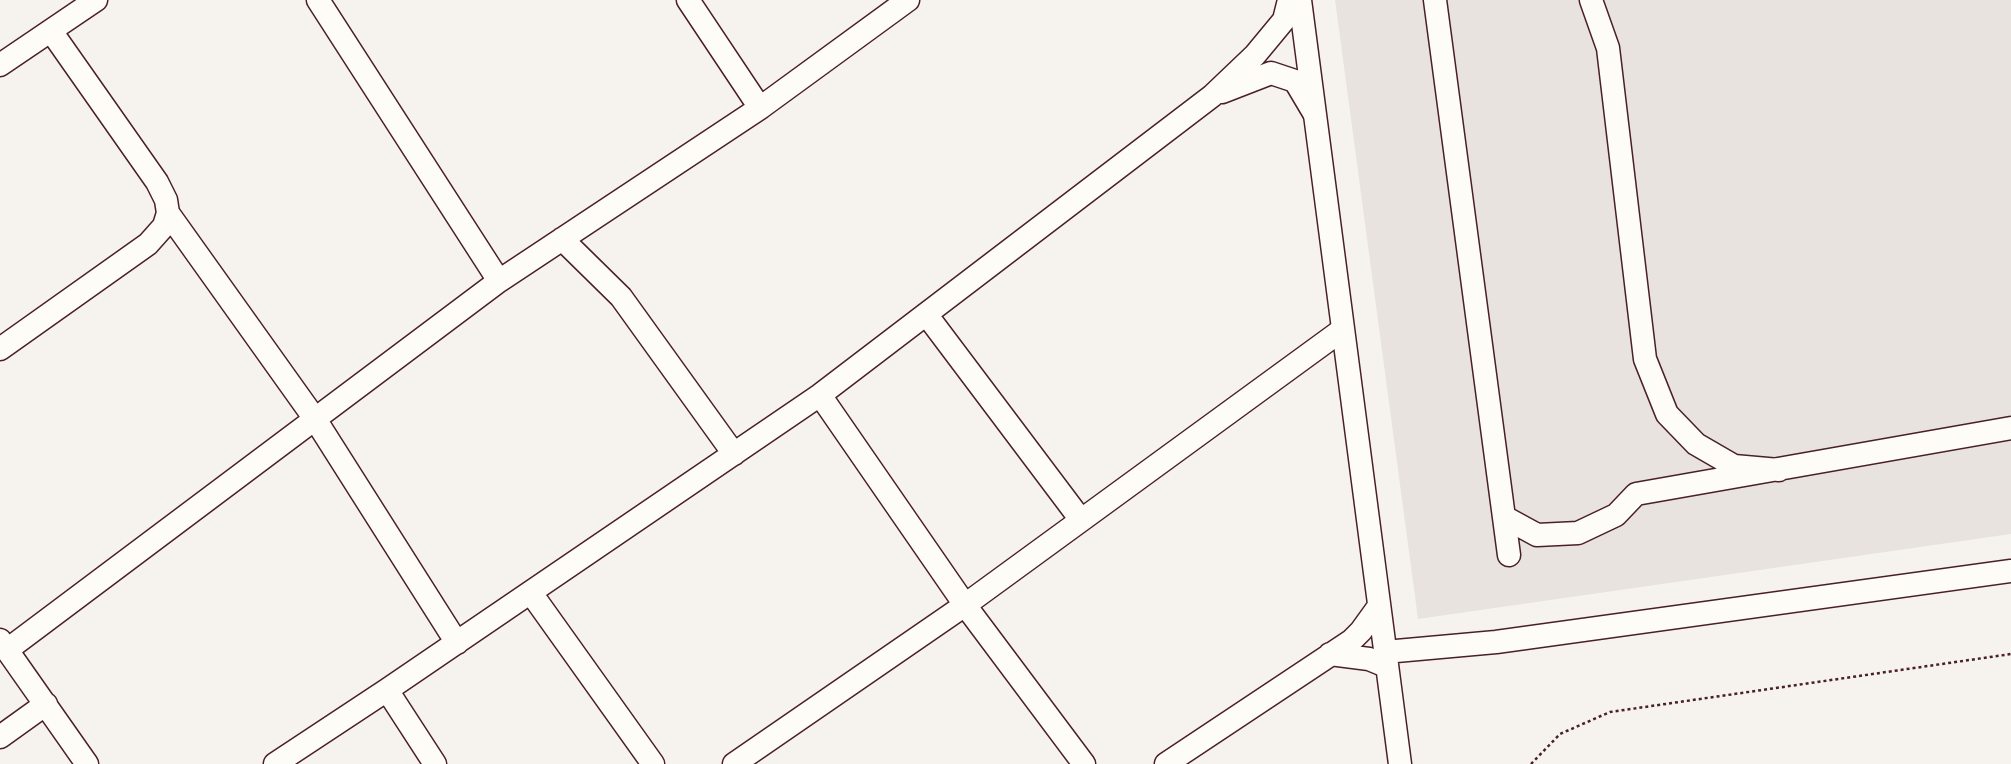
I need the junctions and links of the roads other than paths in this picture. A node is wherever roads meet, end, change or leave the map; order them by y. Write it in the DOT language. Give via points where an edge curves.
graph roads {
  1 [pos="96,0"];
  2 [pos="318,0"];
  3 [pos="688,0"];
  4 [pos="908,0"];
  5 [pos="1289,0"];
  6 [pos="1300,0"];
  7 [pos="1435,0"];
  8 [pos="1591,0"];
  9 [pos="51,31"];
  10 [pos="0,65"];
  11 [pos="1212,96"];
  12 [pos="760,108"];
  13 [pos="1314,113"];
  14 [pos="168,212"];
  15 [pos="562,239"];
  16 [pos="499,281"];
  17 [pos="926,314"];
  18 [pos="1342,330"];
  19 [pos="0,349"];
  20 [pos="820,395"];
  21 [pos="315,418"];
  22 [pos="2011,428"];
  23 [pos="734,454"];
  24 [pos="1779,470"];
  25 [pos="1504,517"];
  26 [pos="1081,520"];
  27 [pos="1509,555"];
  28 [pos="2011,571"];
  29 [pos="531,593"];
  30 [pos="965,605"];
  31 [pos="1379,606"];
  32 [pos="456,643"];
  33 [pos="4,645"];
  34 [pos="1330,654"];
  35 [pos="1386,659"];
  36 [pos="388,690"];
  37 [pos="46,704"];
  38 [pos="0,737"];
  39 [pos="87,764"];
  40 [pos="275,764"];
  41 [pos="434,764"];
  42 [pos="653,764"];
  43 [pos="734,764"];
  44 [pos="1084,764"];
  45 [pos="1166,764"];
  46 [pos="1400,764"];
  1 -- 9 [label="street"];
  2 -- 16 [label="street"];
  3 -- 12 [label="street"];
  4 -- 12 [label="street"];
  5 -- 11 [label="street" via="1284,20 1255,55"];
  6 -- 13 [label="street"];
  7 -- 25 [label="street"];
  8 -- 24 [label="street" via="1608,48 1645,359 1667,414 1696,444 1734,466"];
  9 -- 10 [label="street"];
  9 -- 14 [label="street" via="157,182 166,200"];
  11 -- 13 [label="street" via="1271,73 1295,81"];
  11 -- 17 [label="street"];
  12 -- 15 [label="street"];
  13 -- 18 [label="street"];
  14 -- 19 [label="street" via="164,226 148,244"];
  14 -- 21 [label="street"];
  15 -- 16 [label="street"];
  15 -- 23 [label="street" via="621,297"];
  16 -- 21 [label="street"];
  17 -- 20 [label="street"];
  17 -- 26 [label="street"];
  18 -- 26 [label="street"];
  18 -- 31 [label="street"];
  20 -- 23 [label="street"];
  20 -- 30 [label="street"];
  21 -- 32 [label="street"];
  21 -- 33 [label="street"];
  22 -- 24 [label="street"];
  23 -- 29 [label="street"];
  24 -- 25 [label="street" via="1636,494 1616,515 1578,533 1537,535"];
  25 -- 27 [label="street"];
  26 -- 30 [label="street"];
  28 -- 35 [label="street"];
  29 -- 32 [label="street"];
  29 -- 42 [label="street"];
  30 -- 43 [label="street"];
  30 -- 44 [label="street"];
  31 -- 34 [label="street" via="1351,641"];
  31 -- 35 [label="street"];
  32 -- 36 [label="street"];
  33 -- 37 [label="street"];
  34 -- 35 [label="street"];
  34 -- 45 [label="street"];
  35 -- 46 [label="street"];
  36 -- 40 [label="street"];
  36 -- 41 [label="street"];
  37 -- 38 [label="street"];
  37 -- 39 [label="street"];
}
